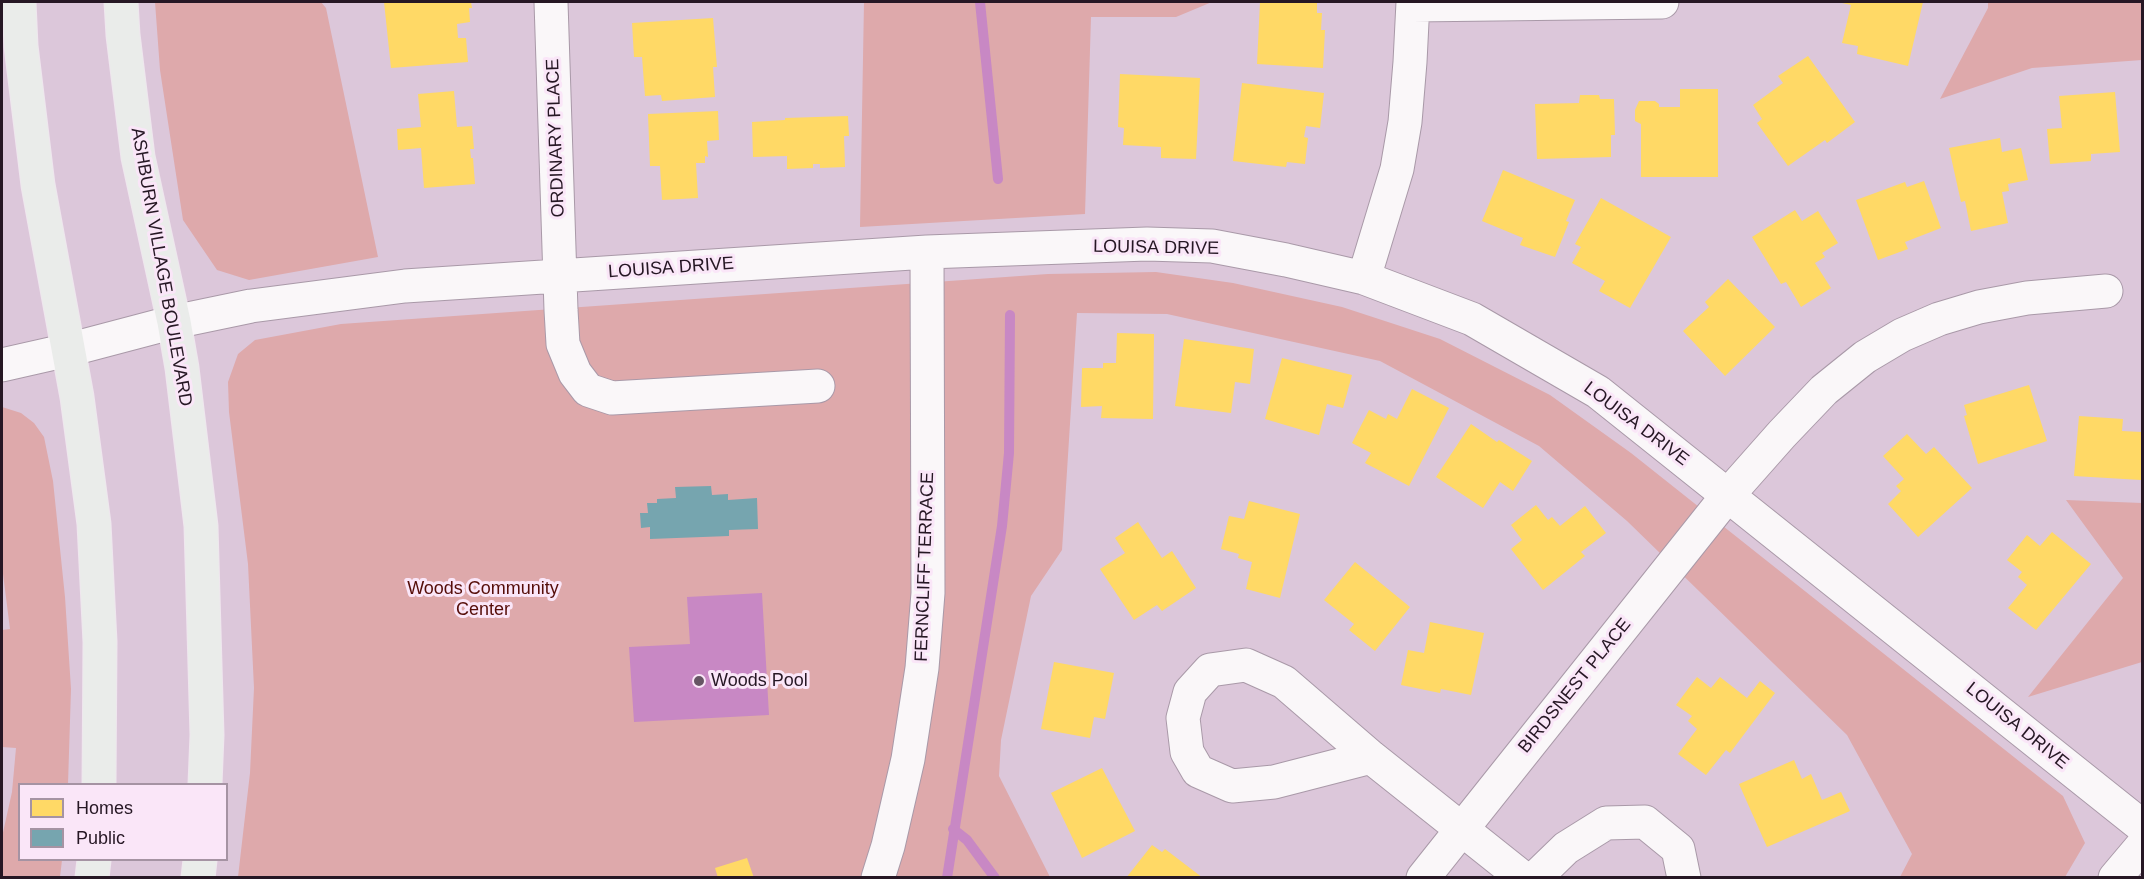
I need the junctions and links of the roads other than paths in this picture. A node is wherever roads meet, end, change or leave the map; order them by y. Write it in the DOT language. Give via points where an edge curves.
graph roads {
  1 [pos="19,2"];
  2 [pos="121,2"];
  3 [pos="551,2"];
  4 [pos="1662,2"];
  5 [pos="1413,3"];
  6 [pos="927,252"];
  7 [pos="560,275"];
  8 [pos="1364,278"];
  9 [pos="2106,291"];
  10 [pos="174,322"];
  11 [pos="68,350"];
  12 [pos="2,365"];
  13 [pos="818,386"];
  14 [pos="1728,495"];
  15 [pos="1371,757"];
  16 [pos="99,783"];
  17 [pos="205,783"];
  18 [pos="2142,826"];
  19 [pos="1462,827"];
  20 [pos="2142,846"];
  21 [pos="94,861"];
  22 [pos="200,861"];
  23 [pos="92,878"];
  24 [pos="198,878"];
  25 [pos="878,878"];
  26 [pos="1423,878"];
  27 [pos="1523,878"];
  28 [pos="1536,878"];
  29 [pos="1684,878"];
  30 [pos="2115,878"];
  1 -- 11 [label="main road" via="38,185"];
  2 -- 10 [label="main road, ASHBURN VILLAGE BOULEVARD" via="138,157"];
  3 -- 7 [label="street, ORDINARY PLACE"];
  4 -- 5 [label="street"];
  5 -- 8 [label="street" via="1397,169"];
  6 -- 7 [label="street, LOUISA DRIVE"];
  6 -- 8 [label="street, LOUISA DRIVE" via="1147,244 1212,246"];
  6 -- 25 [label="street, FERNCLIFF TERRACE" via="928,593 922,668 908,759"];
  7 -- 10 [label="street, LOUISA DRIVE" via="405,286 251,306"];
  7 -- 13 [label="street, ORDINARY PLACE" via="563,344 575,373 588,390 612,398"];
  8 -- 14 [label="street, LOUISA DRIVE" via="1472,319 1598,392"];
  9 -- 14 [label="street, BIRDSNEST PLACE" via="1979,307 1902,335 1865,357 1824,390"];
  10 -- 11 [label="street, LOUISA DRIVE"];
  10 -- 17 [label="main road, ASHBURN VILLAGE BOULEVARD" via="201,526"];
  11 -- 12 [label="street, LOUISA DRIVE"];
  11 -- 16 [label="main road" via="94,524 100,642"];
  14 -- 18 [label="street, LOUISA DRIVE"];
  14 -- 19 [label="street, BIRDSNEST PLACE"];
  15 -- 15 [label="street" via="1274,782 1232,786 1198,771 1187,752 1183,718 1190,692 1210,670 1246,665 1284,682"];
  15 -- 19 [label="street"];
  19 -- 26 [label="street, BIRDSNEST PLACE"];
  19 -- 27 [label="street"];
  20 -- 30 [label="street"];
  21 -- 23 [label="main road"];
  22 -- 24 [label="main road"];
  28 -- 29 [label="street" via="1566,848 1606,823 1645,822 1678,849"];
}
